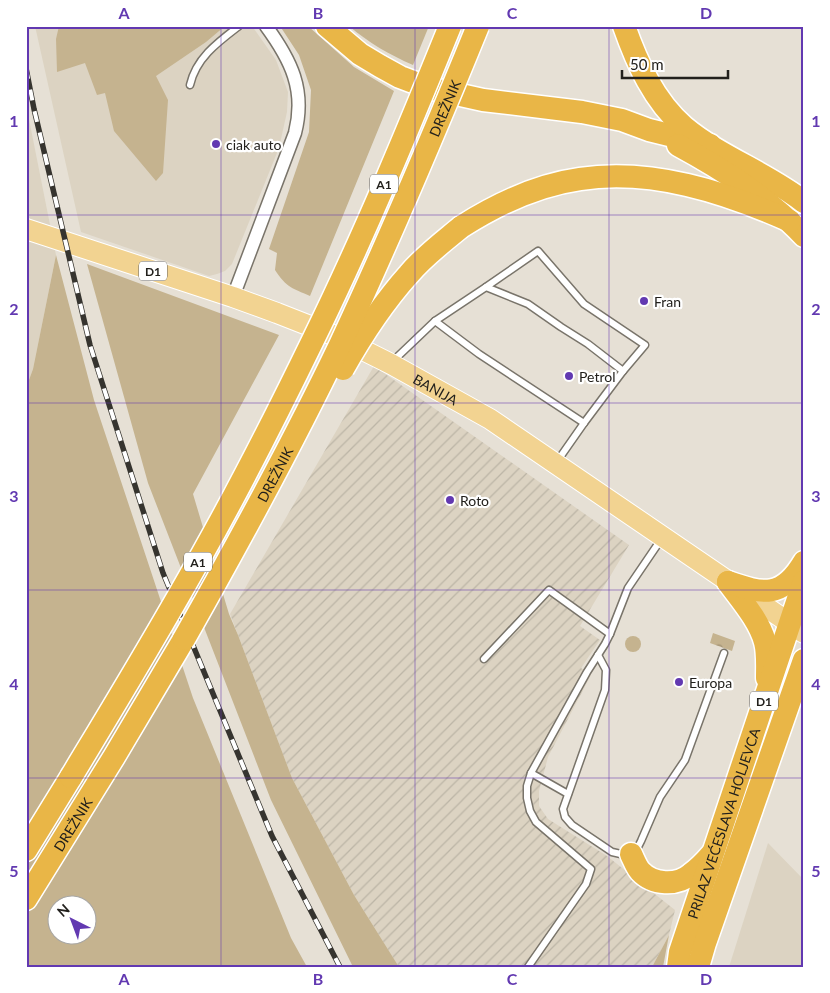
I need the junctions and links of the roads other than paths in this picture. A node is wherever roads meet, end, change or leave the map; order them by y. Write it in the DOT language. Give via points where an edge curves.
graph roads {
  1 [pos="238,26"];
  2 [pos="266,26"];
  3 [pos="327,26"];
  4 [pos="450,26"];
  5 [pos="478,26"];
  6 [pos="624,26"];
  7 [pos="190,85"];
  8 [pos="649,130"];
  9 [pos="710,145"];
  10 [pos="804,202"];
  11 [pos="26,228"];
  12 [pos="797,229"];
  13 [pos="486,287"];
  14 [pos="233,297"];
  15 [pos="434,321"];
  16 [pos="391,364"];
  17 [pos="623,371"];
  18 [pos="584,424"];
  19 [pos="556,464"];
  20 [pos="274,476"];
  21 [pos="663,537"];
  22 [pos="804,562"];
  23 [pos="804,581"];
  24 [pos="728,582"];
  25 [pos="797,628"];
  26 [pos="610,634"];
  27 [pos="724,653"];
  28 [pos="598,655"];
  29 [pos="484,659"];
  30 [pos="804,660"];
  31 [pos="766,695"];
  32 [pos="796,695"];
  33 [pos="531,773"];
  34 [pos="568,794"];
  35 [pos="26,850"];
  36 [pos="714,853"];
  37 [pos="631,854"];
  38 [pos="26,899"];
  39 [pos="528,967"];
  40 [pos="678,967"];
  41 [pos="698,967"];
  1 -- 7 [label="lane" via="200,61"];
  2 -- 14 [label="street" via="295,75 299,108 295,133"];
  3 -- 8 [label="highway" via="360,54 400,77 429,88 483,100 582,112 622,120"];
  4 -- 35 [label="highway, DREŽNIK / A1, bridge" via="362,233 276,415 154,639"];
  5 -- 20 [label="highway, DREŽNIK / A1, bridge" via="380,257"];
  6 -- 9 [label="highway" via="632,50 667,110"];
  8 -- 9 [label="highway"];
  8 -- 12 [label="highway" via="731,176"];
  9 -- 10 [label="highway"];
  11 -- 14 [label="main road, BANIJA / D1"];
  12 -- 20 [label="highway, bridge" via="764,209 696,187 654,178 615,176 580,179 519,195 461,227 410,273 366,329 299,452"];
  13 -- 15 [label="lane"];
  13 -- 17 [label="lane" via="528,304"];
  13 -- 17 [label="lane" via="538,251 584,304 645,344"];
  14 -- 16 [label="main road, BANIJA / D1" via="333,335"];
  15 -- 16 [label="lane"];
  15 -- 18 [label="lane"];
  16 -- 19 [label="main road, BANIJA / D1" via="476,411"];
  17 -- 18 [label="lane"];
  18 -- 19 [label="lane"];
  19 -- 21 [label="main road, BANIJA / D1"];
  20 -- 38 [label="highway, DREŽNIK / A1, bridge" via="151,697"];
  21 -- 24 [label="main road, BANIJA / D1"];
  21 -- 26 [label="lane" via="628,588"];
  22 -- 24 [label="highway" via="778,589 750,589"];
  23 -- 25 [label="highway, PRILAZ VEĆESLAVA HOLJEVCA"];
  24 -- 25 [label="main road, BANIJA / D1"];
  24 -- 31 [label="highway" via="750,612 765,643"];
  25 -- 31 [label="highway, PRILAZ VEĆESLAVA HOLJEVCA / D1"];
  26 -- 28 [label="lane"];
  26 -- 29 [label="lane" via="549,590"];
  27 -- 37 [label="lane" via="685,760 660,797 637,849"];
  28 -- 33 [label="lane"];
  28 -- 34 [label="lane" via="606,670 605,690"];
  30 -- 32 [label="highway, PRILAZ VEĆESLAVA HOLJEVCA / D1"];
  31 -- 36 [label="highway, PRILAZ VEĆESLAVA HOLJEVCA / D1"];
  32 -- 41 [label="highway, PRILAZ VEĆESLAVA HOLJEVCA / D1"];
  33 -- 34 [label="lane"];
  33 -- 39 [label="lane" via="527,798 536,822 591,869 586,884"];
  34 -- 37 [label="lane" via="563,809 572,825 612,852"];
  36 -- 37 [label="highway" via="691,875 673,882 664,882 641,872"];
  36 -- 40 [label="highway, PRILAZ VEĆESLAVA HOLJEVCA / D1" via="680,952"];
}
